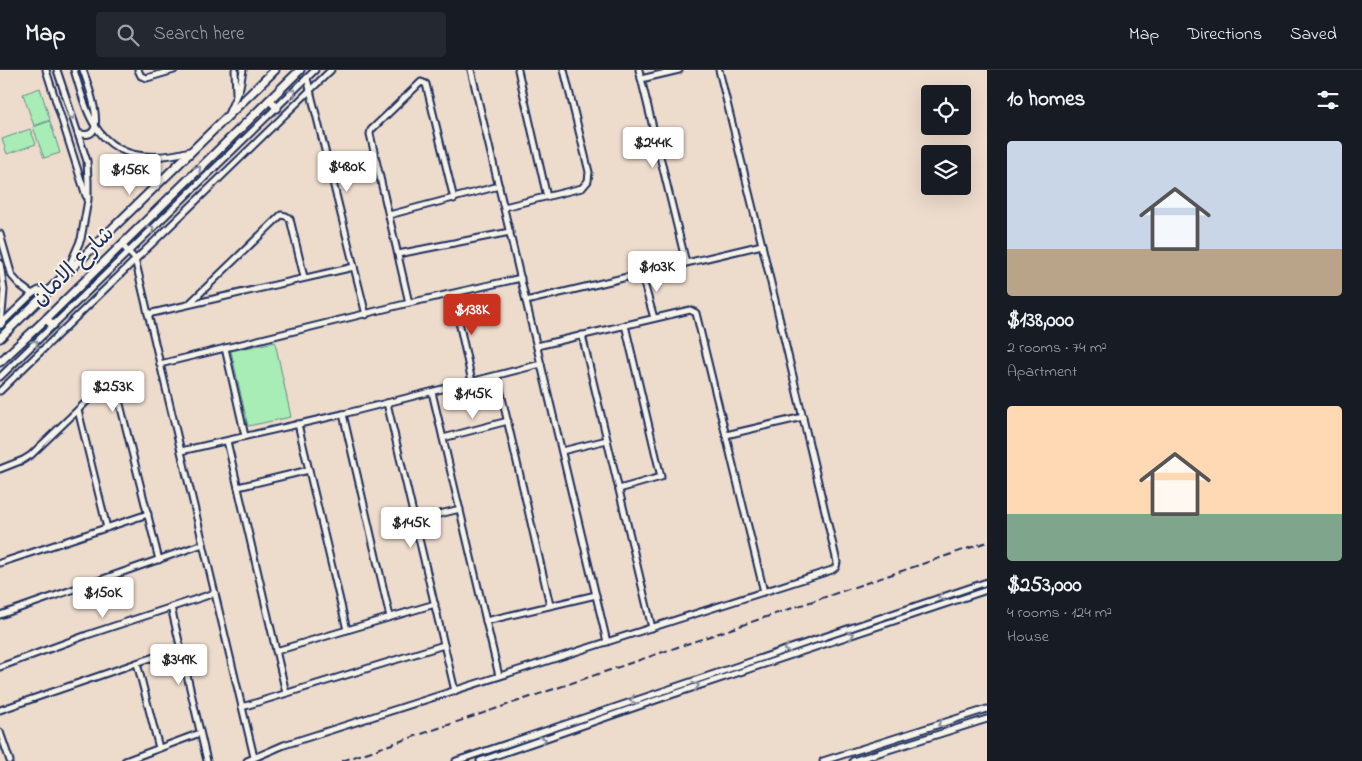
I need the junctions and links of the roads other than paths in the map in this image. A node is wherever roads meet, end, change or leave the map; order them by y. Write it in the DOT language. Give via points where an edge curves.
graph roads {
  1 [pos="46,70"];
  2 [pos="57,70"];
  3 [pos="74,70"];
  4 [pos="83,70"];
  5 [pos="138,70"];
  6 [pos="174,70"];
  7 [pos="235,70"];
  8 [pos="243,70"];
  9 [pos="275,70"];
  10 [pos="300,70"];
  11 [pos="315,70"];
  12 [pos="331,70"];
  13 [pos="471,70"];
  14 [pos="518,70"];
  15 [pos="564,70"];
  16 [pos="639,70"];
  17 [pos="679,70"];
  18 [pos="719,70"];
  19 [pos="307,78"];
  20 [pos="641,79"];
  21 [pos="311,90"];
  22 [pos="236,98"];
  23 [pos="270,100"];
  24 [pos="277,108"];
  25 [pos="225,119"];
  26 [pos="95,126"];
  27 [pos="78,133"];
  28 [pos="192,151"];
  29 [pos="499,186"];
  30 [pos="547,197"];
  31 [pos="454,199"];
  32 [pos="88,200"];
  33 [pos="504,207"];
  34 [pos="388,215"];
  35 [pos="510,232"];
  36 [pos="0,234"];
  37 [pos="122,245"];
  38 [pos="762,245"];
  39 [pos="128,252"];
  40 [pos="398,254"];
  41 [pos="135,259"];
  42 [pos="0,263"];
  43 [pos="686,263"];
  44 [pos="354,267"];
  45 [pos="641,273"];
  46 [pos="66,274"];
  47 [pos="12,276"];
  48 [pos="304,277"];
  49 [pos="3,278"];
  50 [pos="521,278"];
  51 [pos="48,292"];
  52 [pos="32,294"];
  53 [pos="453,294"];
  54 [pos="526,301"];
  55 [pos="410,303"];
  56 [pos="189,304"];
  57 [pos="148,314"];
  58 [pos="366,315"];
  59 [pos="654,318"];
  60 [pos="46,319"];
  61 [pos="0,325"];
  62 [pos="53,325"];
  63 [pos="625,325"];
  64 [pos="582,335"];
  65 [pos="0,338"];
  66 [pos="537,346"];
  67 [pos="225,348"];
  68 [pos="0,362"];
  69 [pos="160,364"];
  70 [pos="541,364"];
  71 [pos="497,376"];
  72 [pos="0,377"];
  73 [pos="472,382"];
  74 [pos="0,391"];
  75 [pos="432,392"];
  76 [pos="387,403"];
  77 [pos="78,410"];
  78 [pos="342,414"];
  79 [pos="803,417"];
  80 [pos="508,421"];
  81 [pos="298,424"];
  82 [pos="726,434"];
  83 [pos="245,436"];
  84 [pos="443,438"];
  85 [pos="607,440"];
  86 [pos="227,441"];
  87 [pos="181,451"];
  88 [pos="562,451"];
  89 [pos="0,469"];
  90 [pos="309,470"];
  91 [pos="238,487"];
  92 [pos="619,489"];
  93 [pos="460,509"];
  94 [pos="148,514"];
  95 [pos="415,520"];
  96 [pos="107,528"];
  97 [pos="203,544"];
  98 [pos="159,560"];
  99 [pos="0,563"];
  100 [pos="987,582"];
  101 [pos="987,590"];
  102 [pos="764,592"];
  103 [pos="215,593"];
  104 [pos="596,595"];
  105 [pos="434,604"];
  106 [pos="550,606"];
  107 [pos="170,607"];
  108 [pos="0,615"];
  109 [pos="390,617"];
  110 [pos="486,621"];
  111 [pos="652,628"];
  112 [pos="346,630"];
  113 [pos="607,642"];
  114 [pos="444,645"];
  115 [pos="180,648"];
  116 [pos="276,650"];
  117 [pos="137,663"];
  118 [pos="0,667"];
  119 [pos="500,676"];
  120 [pos="455,691"];
  121 [pos="286,693"];
  122 [pos="242,707"];
  123 [pos="987,709"];
  124 [pos="0,710"];
  125 [pos="987,719"];
  126 [pos="0,732"];
  127 [pos="200,734"];
  128 [pos="867,747"];
  129 [pos="159,748"];
  130 [pos="254,757"];
  131 [pos="870,757"];
  132 [pos="10,761"];
  133 [pos="125,761"];
  134 [pos="207,761"];
  135 [pos="247,761"];
  136 [pos="456,761"];
  137 [pos="480,761"];
  138 [pos="823,761"];
  139 [pos="853,761"];
  1 -- 32 [label="street"];
  2 -- 27 [label="street, one-way"];
  3 -- 26 [label="street"];
  4 -- 26 [label="street" via="94,106"];
  5 -- 6 [label="street" via="147,78"];
  7 -- 22 [label="street"];
  8 -- 22 [label="street"];
  9 -- 25 [label="street, شارع الامان"];
  10 -- 23 [label="street, شارع الامان"];
  11 -- 19 [label="street"];
  12 -- 21 [label="street"];
  13 -- 29 [label="street"];
  14 -- 30 [label="street"];
  15 -- 30 [label="street" via="589,177 582,188"];
  16 -- 20 [label="street"];
  17 -- 20 [label="street"];
  18 -- 38 [label="street"];
  19 -- 21 [label="street"];
  24 -- 19 [label="street, one-way"];
  20 -- 43 [label="street"];
  21 -- 41 [label="street"];
  21 -- 44 [label="street"];
  22 -- 25 [label="street"];
  23 -- 24 [label="street"];
  37 -- 23 [label="street, شارع الامان, one-way"];
  39 -- 24 [label="street, one-way"];
  25 -- 28 [label="street, شارع الامان"];
  26 -- 27 [label="street" via="88,134"];
  26 -- 28 [label="street" via="116,147 143,157 158,158"];
  27 -- 32 [label="street" via="87,161"];
  28 -- 46 [label="street, شارع الامان"];
  29 -- 31 [label="street"];
  29 -- 33 [label="street"];
  30 -- 33 [label="street"];
  31 -- 34 [label="street"];
  31 -- 34 [label="street" via="426,84 421,82 371,130 370,138"];
  32 -- 46 [label="street" via="81,239"];
  33 -- 35 [label="street"];
  34 -- 40 [label="street"];
  35 -- 40 [label="street"];
  35 -- 50 [label="street"];
  36 -- 47 [label="street"];
  37 -- 39 [label="street"];
  37 -- 60 [label="street, شارع الامان"];
  38 -- 43 [label="street"];
  38 -- 79 [label="street"];
  39 -- 41 [label="street"];
  39 -- 62 [label="street"];
  40 -- 55 [label="street"];
  41 -- 57 [label="street"];
  41 -- 74 [label="street"];
  42 -- 49 [label="street"];
  43 -- 45 [label="street"];
  44 -- 48 [label="street"];
  44 -- 58 [label="street"];
  45 -- 54 [label="street"];
  45 -- 59 [label="street"];
  46 -- 51 [label="street, شارع الامان"];
  47 -- 49 [label="street"];
  47 -- 52 [label="street"];
  48 -- 56 [label="street"];
  48 -- 56 [label="street" via="290,219 280,215"];
  49 -- 61 [label="street"];
  50 -- 53 [label="street"];
  50 -- 54 [label="street"];
  51 -- 52 [label="street" via="40,290"];
  51 -- 65 [label="street, شارع الامان"];
  52 -- 61 [label="street"];
  53 -- 55 [label="street"];
  53 -- 73 [label="street"];
  54 -- 66 [label="street"];
  55 -- 58 [label="street"];
  56 -- 57 [label="street"];
  57 -- 69 [label="street"];
  58 -- 67 [label="street"];
  59 -- 63 [label="street"];
  59 -- 82 [label="street" via="690,310 696,313"];
  60 -- 62 [label="street"];
  60 -- 68 [label="street, شارع الامان"];
  72 -- 62 [label="street, one-way"];
  63 -- 64 [label="street"];
  63 -- 92 [label="street" via="661,477"];
  64 -- 66 [label="street"];
  64 -- 85 [label="street"];
  66 -- 70 [label="street"];
  67 -- 69 [label="street"];
  67 -- 83 [label="street"];
  69 -- 87 [label="street"];
  70 -- 71 [label="street"];
  70 -- 88 [label="street"];
  71 -- 73 [label="street"];
  71 -- 80 [label="street"];
  73 -- 75 [label="street"];
  75 -- 76 [label="street"];
  75 -- 84 [label="street"];
  76 -- 78 [label="street"];
  76 -- 95 [label="street"];
  77 -- 89 [label="street" via="31,455"];
  77 -- 94 [label="street" via="110,380 115,381"];
  77 -- 96 [label="street"];
  78 -- 81 [label="street"];
  78 -- 109 [label="street"];
  79 -- 82 [label="street"];
  79 -- 102 [label="street" via="837,564 832,570"];
  80 -- 84 [label="street"];
  80 -- 106 [label="street"];
  81 -- 83 [label="street"];
  81 -- 90 [label="street"];
  82 -- 102 [label="street"];
  83 -- 86 [label="street"];
  84 -- 93 [label="street"];
  85 -- 88 [label="street"];
  85 -- 92 [label="street"];
  86 -- 87 [label="street"];
  86 -- 91 [label="street"];
  87 -- 97 [label="street"];
  88 -- 104 [label="street"];
  90 -- 91 [label="street"];
  90 -- 112 [label="street"];
  91 -- 116 [label="street"];
  92 -- 111 [label="street"];
  93 -- 95 [label="street"];
  93 -- 110 [label="street"];
  94 -- 96 [label="street"];
  94 -- 98 [label="street"];
  95 -- 105 [label="street"];
  96 -- 99 [label="street"];
  97 -- 98 [label="street"];
  97 -- 103 [label="street"];
  98 -- 108 [label="street"];
  100 -- 136 [label="street, one-way"];
  137 -- 101 [label="street, one-way"];
  102 -- 111 [label="street"];
  103 -- 107 [label="street"];
  103 -- 122 [label="street"];
  104 -- 106 [label="street"];
  104 -- 113 [label="street"];
  105 -- 109 [label="street"];
  105 -- 114 [label="street"];
  106 -- 110 [label="street"];
  107 -- 115 [label="street"];
  107 -- 118 [label="street"];
  109 -- 112 [label="street"];
  110 -- 119 [label="street"];
  111 -- 113 [label="street"];
  112 -- 116 [label="street"];
  113 -- 119 [label="street"];
  114 -- 120 [label="street"];
  114 -- 121 [label="street"];
  115 -- 117 [label="street"];
  115 -- 127 [label="street"];
  116 -- 121 [label="street"];
  117 -- 124 [label="street"];
  117 -- 129 [label="street"];
  119 -- 120 [label="street"];
  120 -- 130 [label="street"];
  121 -- 122 [label="street"];
  122 -- 130 [label="street"];
  123 -- 128 [label="street, one-way"];
  125 -- 131 [label="street"];
  126 -- 132 [label="street"];
  127 -- 129 [label="street"];
  127 -- 134 [label="street"];
  128 -- 131 [label="street"];
  128 -- 138 [label="street"];
  129 -- 133 [label="street"];
  130 -- 135 [label="street"];
  131 -- 139 [label="street"];
}
